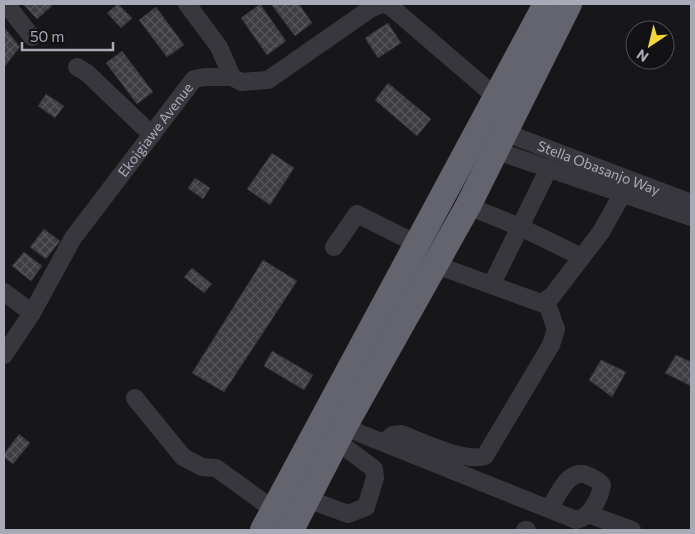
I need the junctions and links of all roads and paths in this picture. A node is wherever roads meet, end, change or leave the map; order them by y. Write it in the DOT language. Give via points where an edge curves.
graph roads {
  1 [pos="6,4"];
  2 [pos="188,4"];
  3 [pos="546,4"];
  4 [pos="569,4"];
  5 [pos="32,37"];
  6 [pos="77,67"];
  7 [pos="232,77"];
  8 [pos="496,98"];
  9 [pos="152,136"];
  10 [pos="502,142"];
  11 [pos="549,168"];
  12 [pos="623,193"];
  13 [pos="691,203"];
  14 [pos="468,206"];
  15 [pos="691,217"];
  16 [pos="520,227"];
  17 [pos="417,244"];
  18 [pos="334,247"];
  19 [pos="582,258"];
  20 [pos="436,265"];
  21 [pos="492,284"];
  22 [pos="4,292"];
  23 [pos="546,301"];
  24 [pos="32,313"];
  25 [pos="4,355"];
  26 [pos="135,398"];
  27 [pos="340,434"];
  28 [pos="384,442"];
  29 [pos="307,499"];
  30 [pos="550,507"];
  31 [pos="268,520"];
  32 [pos="578,522"];
  33 [pos="291,530"];
  34 [pos="632,530"];
  1 -- 5 [label="street"];
  2 -- 7 [label="street" via="219,47"];
  3 -- 8 [label="highway"];
  4 -- 10 [label="highway"];
  6 -- 9 [label="street"];
  7 -- 8 [label="street, Ekoigiawe Avenue" via="241,82 268,80 382,4 390,6"];
  7 -- 9 [label="street, Ekoigiawe Avenue" via="194,80"];
  8 -- 17 [label="highway"];
  9 -- 24 [label="street, Ekoigiawe Avenue" via="73,238"];
  10 -- 11 [label="street"];
  10 -- 13 [label="street, Stella Obasanjo Way"];
  10 -- 14 [label="highway"];
  11 -- 12 [label="street"];
  11 -- 16 [label="street"];
  12 -- 15 [label="street"];
  12 -- 19 [label="street" via="602,232"];
  14 -- 16 [label="street"];
  14 -- 20 [label="highway"];
  16 -- 19 [label="street"];
  16 -- 21 [label="street"];
  17 -- 18 [label="street" via="357,214"];
  17 -- 31 [label="highway"];
  19 -- 23 [label="street"];
  20 -- 21 [label="street"];
  20 -- 27 [label="highway"];
  21 -- 23 [label="street" via="534,302"];
  22 -- 24 [label="street"];
  23 -- 28 [label="street" via="556,329 551,345 485,456 478,459 465,457 402,434 393,435"];
  24 -- 25 [label="street, Ekoigiawe Avenue"];
  26 -- 31 [label="street" via="183,458 202,468 216,468"];
  27 -- 28 [label="street"];
  27 -- 29 [label="highway"];
  27 -- 29 [label="street" via="374,469 375,478 366,507 348,514"];
  28 -- 30 [label="street"];
  29 -- 33 [label="highway"];
  30 -- 32 [label="street"];
  30 -- 32 [label="street" via="569,478 576,474 582,473 599,481 601,491"];
  32 -- 34 [label="street"];
}
